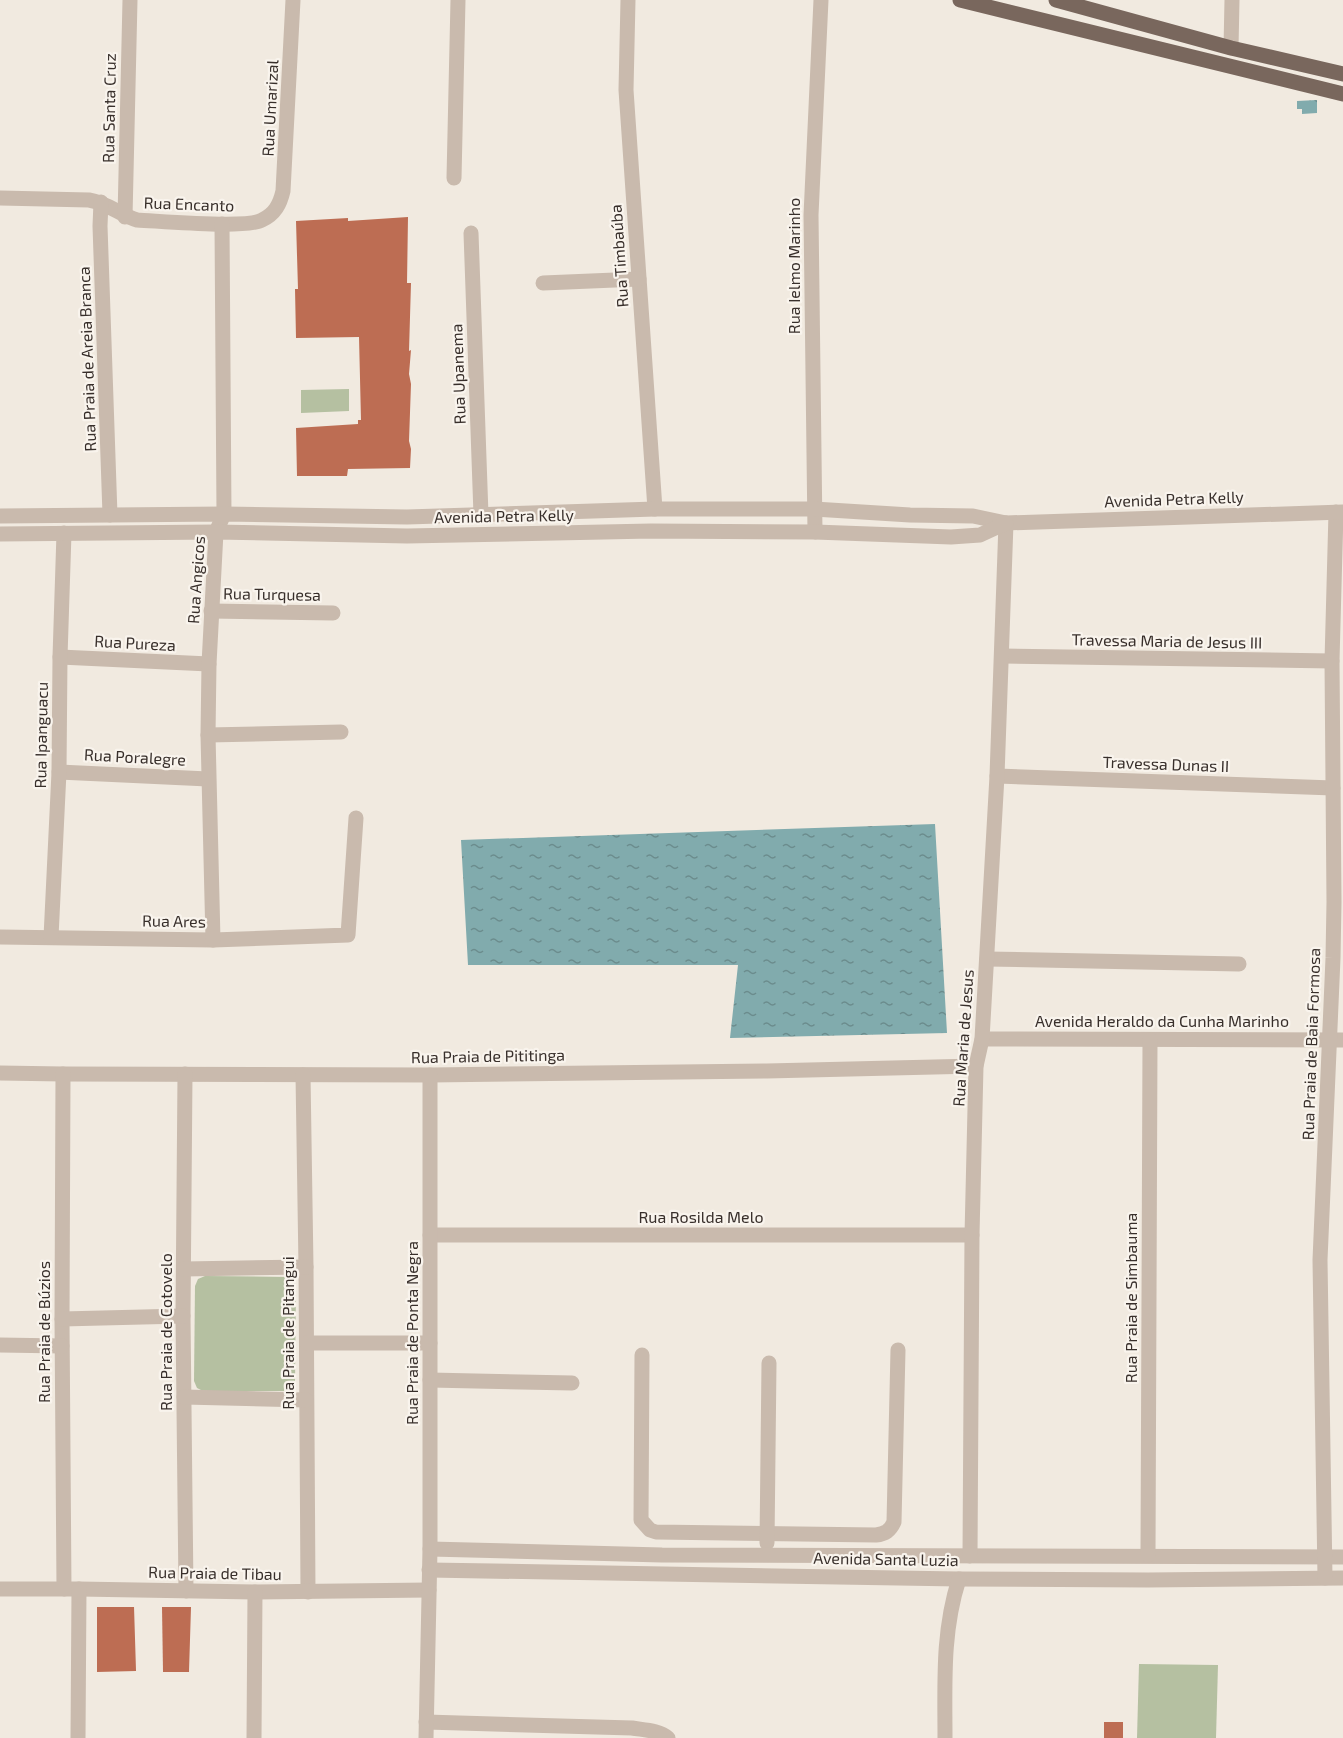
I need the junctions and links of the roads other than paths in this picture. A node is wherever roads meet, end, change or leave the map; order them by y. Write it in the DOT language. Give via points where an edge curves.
graph roads {
  1 [pos="130,0"];
  2 [pos="293,0"];
  3 [pos="458,0"];
  4 [pos="628,0"];
  5 [pos="821,0"];
  6 [pos="960,0"];
  7 [pos="1056,0"];
  8 [pos="1232,0"];
  9 [pos="1136,22"];
  10 [pos="1130,43"];
  11 [pos="1231,48"];
  12 [pos="1343,74"];
  13 [pos="1343,94"];
  14 [pos="454,178"];
  15 [pos="0,198"];
  16 [pos="101,202"];
  17 [pos="271,214"];
  18 [pos="125,217"];
  19 [pos="222,224"];
  20 [pos="471,233"];
  21 [pos="639,279"];
  22 [pos="543,283"];
  23 [pos="655,509"];
  24 [pos="814,509"];
  25 [pos="1339,512"];
  26 [pos="224,514"];
  27 [pos="481,514"];
  28 [pos="110,515"];
  29 [pos="0,516"];
  30 [pos="1006,523"];
  31 [pos="216,532"];
  32 [pos="815,532"];
  33 [pos="64,533"];
  34 [pos="0,534"];
  35 [pos="211,611"];
  36 [pos="333,613"];
  37 [pos="1002,656"];
  38 [pos="60,657"];
  39 [pos="1332,661"];
  40 [pos="209,664"];
  41 [pos="341,732"];
  42 [pos="208,735"];
  43 [pos="59,772"];
  44 [pos="997,776"];
  45 [pos="208,778"];
  46 [pos="1333,788"];
  47 [pos="356,818"];
  48 [pos="0,937"];
  49 [pos="51,938"];
  50 [pos="213,940"];
  51 [pos="987,958"];
  52 [pos="1239,964"];
  53 [pos="982,1039"];
  54 [pos="1150,1040"];
  55 [pos="1336,1040"];
  56 [pos="976,1066"];
  57 [pos="0,1073"];
  58 [pos="63,1074"];
  59 [pos="185,1074"];
  60 [pos="303,1075"];
  61 [pos="430,1075"];
  62 [pos="430,1235"];
  63 [pos="972,1235"];
  64 [pos="306,1267"];
  65 [pos="184,1269"];
  66 [pos="183,1316"];
  67 [pos="62,1319"];
  68 [pos="307,1343"];
  69 [pos="430,1343"];
  70 [pos="0,1345"];
  71 [pos="62,1346"];
  72 [pos="898,1350"];
  73 [pos="642,1355"];
  74 [pos="768,1363"];
  75 [pos="430,1380"];
  76 [pos="572,1383"];
  77 [pos="184,1397"];
  78 [pos="306,1400"];
  79 [pos="767,1534"];
  80 [pos="430,1549"];
  81 [pos="766,1555"];
  82 [pos="970,1556"];
  83 [pos="1148,1556"];
  84 [pos="1324,1557"];
  85 [pos="1343,1557"];
  86 [pos="429,1570"];
  87 [pos="1325,1578"];
  88 [pos="1343,1578"];
  89 [pos="959,1579"];
  90 [pos="0,1589"];
  91 [pos="64,1589"];
  92 [pos="80,1589"];
  93 [pos="429,1590"];
  94 [pos="186,1591"];
  95 [pos="255,1592"];
  96 [pos="308,1592"];
  97 [pos="426,1722"];
  98 [pos="78,1738"];
  99 [pos="254,1738"];
  100 [pos="426,1738"];
  101 [pos="668,1738"];
  102 [pos="945,1738"];
  1 -- 18 [label="street, Rua Santa Cruz"];
  2 -- 17 [label="street, Rua Umarizal" via="283,191 280,204"];
  3 -- 14 [label="street"];
  4 -- 21 [label="street, Rua Timbaúba" via="626,90"];
  5 -- 24 [label="street, Rua Ielmo Marinho" via="811,215"];
  6 -- 10 [label="main road"];
  7 -- 9 [label="main road"];
  8 -- 11 [label="street"];
  9 -- 10 [label="main road"];
  9 -- 11 [label="main road"];
  10 -- 13 [label="main road"];
  11 -- 12 [label="main road"];
  15 -- 16 [label="street, Rua Encanto"];
  16 -- 18 [label="street, Rua Encanto"];
  16 -- 28 [label="street, Rua Praia de Areia Branca"];
  17 -- 19 [label="street, Rua Encanto" via="261,222"];
  18 -- 19 [label="street, Rua Encanto"];
  19 -- 26 [label="street, Rua Angicos"];
  20 -- 27 [label="street, Rua Upanema"];
  21 -- 22 [label="street"];
  21 -- 23 [label="street, Rua Timbaúba"];
  23 -- 24 [label="street, Avenida Petra Kelly"];
  23 -- 27 [label="street, Avenida Petra Kelly"];
  24 -- 30 [label="street, Avenida Petra Kelly" via="973,516"];
  24 -- 32 [label="street, Rua Ielmo Marinho"];
  25 -- 30 [label="street, Avenida Petra Kelly"];
  25 -- 39 [label="street, Rua Praia de Baia Formosa"];
  26 -- 27 [label="street, Avenida Petra Kelly"];
  26 -- 28 [label="street, Avenida Petra Kelly"];
  26 -- 31 [label="street, Rua Angicos"];
  28 -- 29 [label="street, Avenida Petra Kelly"];
  30 -- 32 [label="street, Avenida Petra Kelly" via="980,535 951,537"];
  30 -- 37 [label="street, Rua Maria de Jesus"];
  31 -- 32 [label="street, Avenida Petra Kelly" via="407,536"];
  31 -- 33 [label="street, Avenida Petra Kelly"];
  31 -- 35 [label="street, Rua Angicos"];
  33 -- 34 [label="street, Avenida Petra Kelly"];
  33 -- 38 [label="street, Rua Ipanguacu"];
  35 -- 36 [label="street, Rua Turquesa"];
  35 -- 40 [label="street, Rua Angicos"];
  37 -- 39 [label="street, Travessa Maria de Jesus III"];
  37 -- 44 [label="street, Rua Maria de Jesus"];
  38 -- 40 [label="street, Rua Pureza"];
  38 -- 43 [label="street, Rua Ipanguacu"];
  39 -- 46 [label="street, Rua Praia de Baia Formosa"];
  40 -- 42 [label="street, Rua Angicos"];
  41 -- 42 [label="street"];
  42 -- 45 [label="street, Rua Angicos"];
  43 -- 45 [label="street, Rua Poralegre"];
  43 -- 49 [label="street, Rua Ipanguacu"];
  44 -- 46 [label="street, Travessa Dunas II"];
  44 -- 51 [label="street, Rua Maria de Jesus"];
  45 -- 50 [label="street, Rua Angicos"];
  46 -- 55 [label="street, Rua Praia de Baia Formosa"];
  47 -- 50 [label="street, Rua Ares" via="348,935"];
  48 -- 49 [label="street, Rua Ares"];
  49 -- 50 [label="street, Rua Ares"];
  51 -- 52 [label="street"];
  51 -- 53 [label="street, Rua Maria de Jesus"];
  53 -- 54 [label="street, Avenida Heraldo da Cunha Marinho"];
  53 -- 56 [label="street, Rua Maria de Jesus"];
  54 -- 55 [label="street, Avenida Heraldo da Cunha Marinho"];
  54 -- 83 [label="street, Rua Praia de Simbauma"];
  55 -- 84 [label="street, Rua Praia de Baia Formosa" via="1320,1260"];
  56 -- 61 [label="street, Rua Praia de Pititinga"];
  56 -- 63 [label="street, Rua Maria de Jesus"];
  57 -- 58 [label="street, Rua Praia de Pititinga"];
  58 -- 59 [label="street, Rua Praia de Pititinga"];
  58 -- 67 [label="street, Rua Praia de Búzios"];
  59 -- 60 [label="street, Rua Praia de Pititinga"];
  59 -- 65 [label="street, Rua Praia de Cotovelo"];
  60 -- 61 [label="street, Rua Praia de Pititinga"];
  60 -- 64 [label="street, Rua Praia de Pitangui"];
  61 -- 62 [label="street, Rua Praia de Ponta Negra"];
  62 -- 63 [label="street, Rua Rosilda Melo"];
  62 -- 69 [label="street, Rua Praia de Ponta Negra"];
  63 -- 82 [label="street, Rua Maria de Jesus"];
  64 -- 65 [label="street"];
  64 -- 68 [label="street, Rua Praia de Pitangui"];
  65 -- 66 [label="street, Rua Praia de Cotovelo"];
  66 -- 67 [label="street"];
  66 -- 77 [label="street, Rua Praia de Cotovelo"];
  67 -- 71 [label="street, Rua Praia de Búzios"];
  68 -- 69 [label="street"];
  68 -- 78 [label="street, Rua Praia de Pitangui"];
  69 -- 75 [label="street, Rua Praia de Ponta Negra"];
  70 -- 71 [label="street"];
  71 -- 91 [label="street, Rua Praia de Búzios"];
  72 -- 79 [label="street" via="891,1529 876,1535"];
  73 -- 79 [label="street" via="641,1520 645,1526 656,1532"];
  74 -- 79 [label="street"];
  75 -- 76 [label="street"];
  75 -- 80 [label="street, Rua Praia de Ponta Negra"];
  77 -- 78 [label="street"];
  77 -- 94 [label="street, Rua Praia de Cotovelo"];
  78 -- 96 [label="street, Rua Praia de Pitangui"];
  79 -- 81 [label="street"];
  80 -- 81 [label="street, Avenida Santa Luzia"];
  80 -- 86 [label="street, Rua Praia de Ponta Negra"];
  81 -- 82 [label="street, Avenida Santa Luzia"];
  82 -- 83 [label="street, Avenida Santa Luzia"];
  83 -- 84 [label="street, Avenida Santa Luzia"];
  84 -- 85 [label="street, Avenida Santa Luzia"];
  84 -- 87 [label="street, Rua Praia de Baia Formosa"];
  86 -- 89 [label="street, Avenida Santa Luzia"];
  86 -- 93 [label="street, Rua Praia de Ponta Negra"];
  87 -- 88 [label="street, Avenida Santa Luzia"];
  87 -- 89 [label="street, Avenida Santa Luzia"];
  89 -- 102 [label="street" via="946,1644"];
  90 -- 91 [label="street, Rua Praia de Tibau"];
  91 -- 92 [label="street, Rua Praia de Tibau"];
  92 -- 94 [label="street, Rua Praia de Tibau"];
  92 -- 98 [label="street"];
  93 -- 96 [label="street, Rua Praia de Tibau"];
  93 -- 97 [label="street, Rua Praia de Ponta Negra"];
  94 -- 95 [label="street, Rua Praia de Tibau"];
  95 -- 96 [label="street, Rua Praia de Tibau"];
  95 -- 99 [label="street"];
  97 -- 100 [label="street, Rua Praia de Ponta Negra"];
  97 -- 101 [label="street" via="632,1728"];
}
